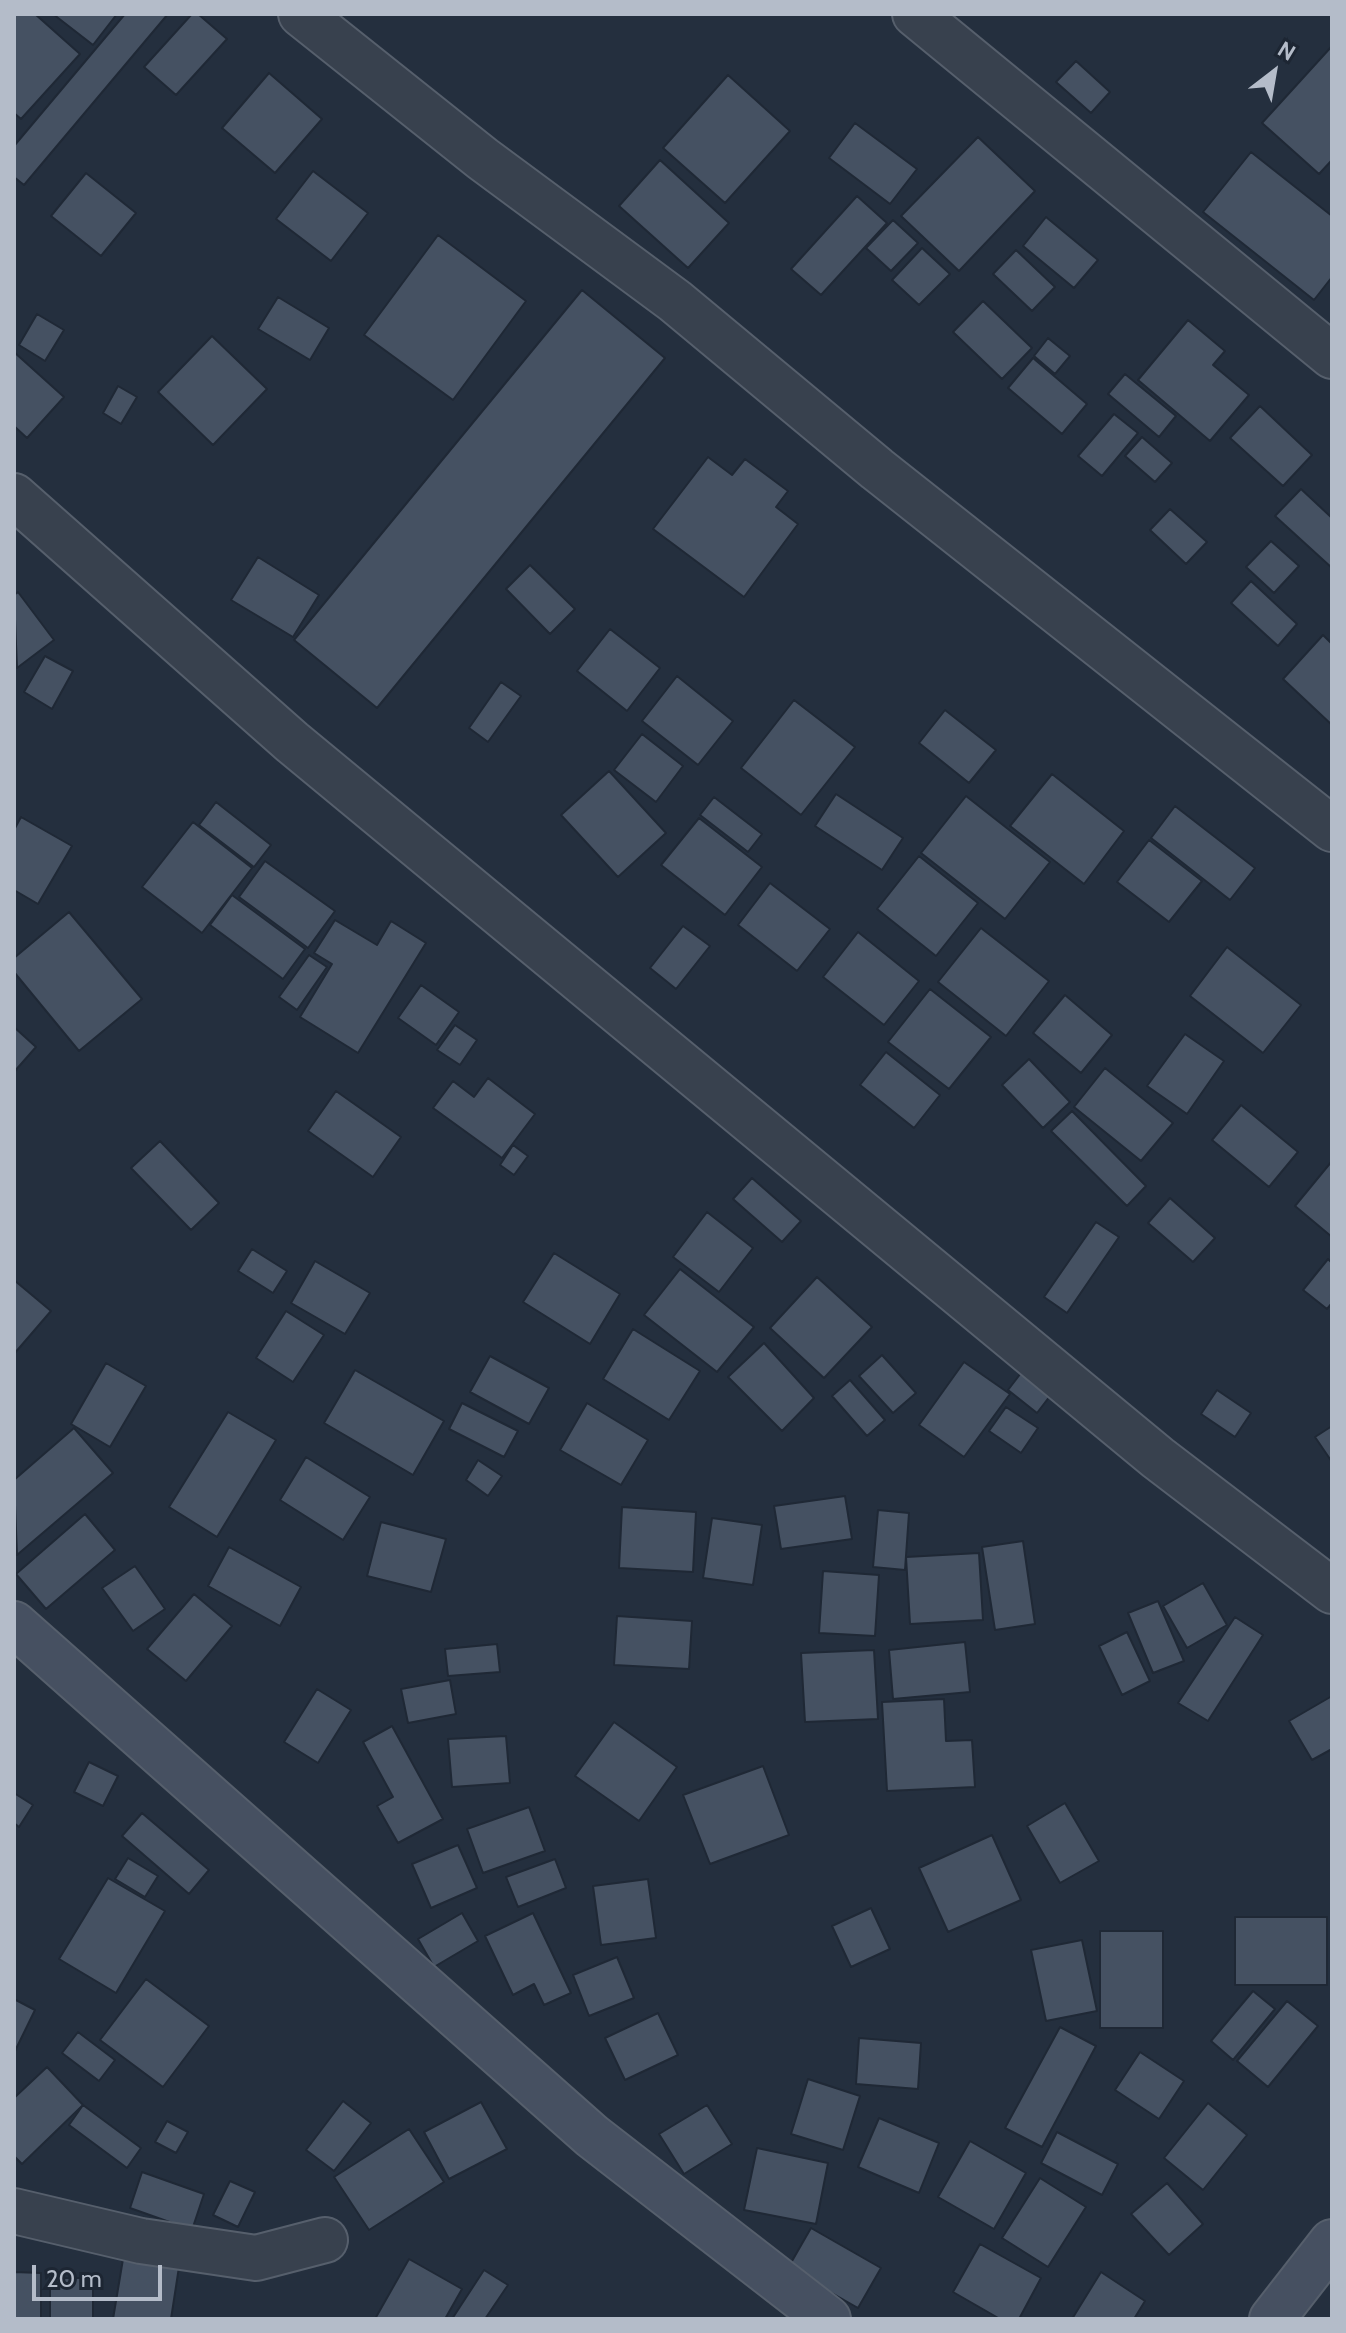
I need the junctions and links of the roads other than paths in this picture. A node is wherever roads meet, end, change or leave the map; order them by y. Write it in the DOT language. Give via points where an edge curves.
graph roads {
  1 [pos="301,14"];
  2 [pos="915,14"];
  3 [pos="1332,356"];
  4 [pos="14,496"];
  5 [pos="1332,829"];
  6 [pos="1332,1591"];
  7 [pos="14,1624"];
  8 [pos="14,2211"];
  9 [pos="325,2240"];
  10 [pos="1332,2242"];
  11 [pos="828,2319"];
  12 [pos="1272,2319"];
  1 -- 5 [label="street" via="483,159 675,301 877,469"];
  2 -- 3 [label="street"];
  4 -- 6 [label="street" via="292,742 1158,1458"];
  7 -- 11 [label="street" via="592,2136"];
  8 -- 9 [label="street" via="141,2241 256,2258"];
  10 -- 12 [label="street"];
}
